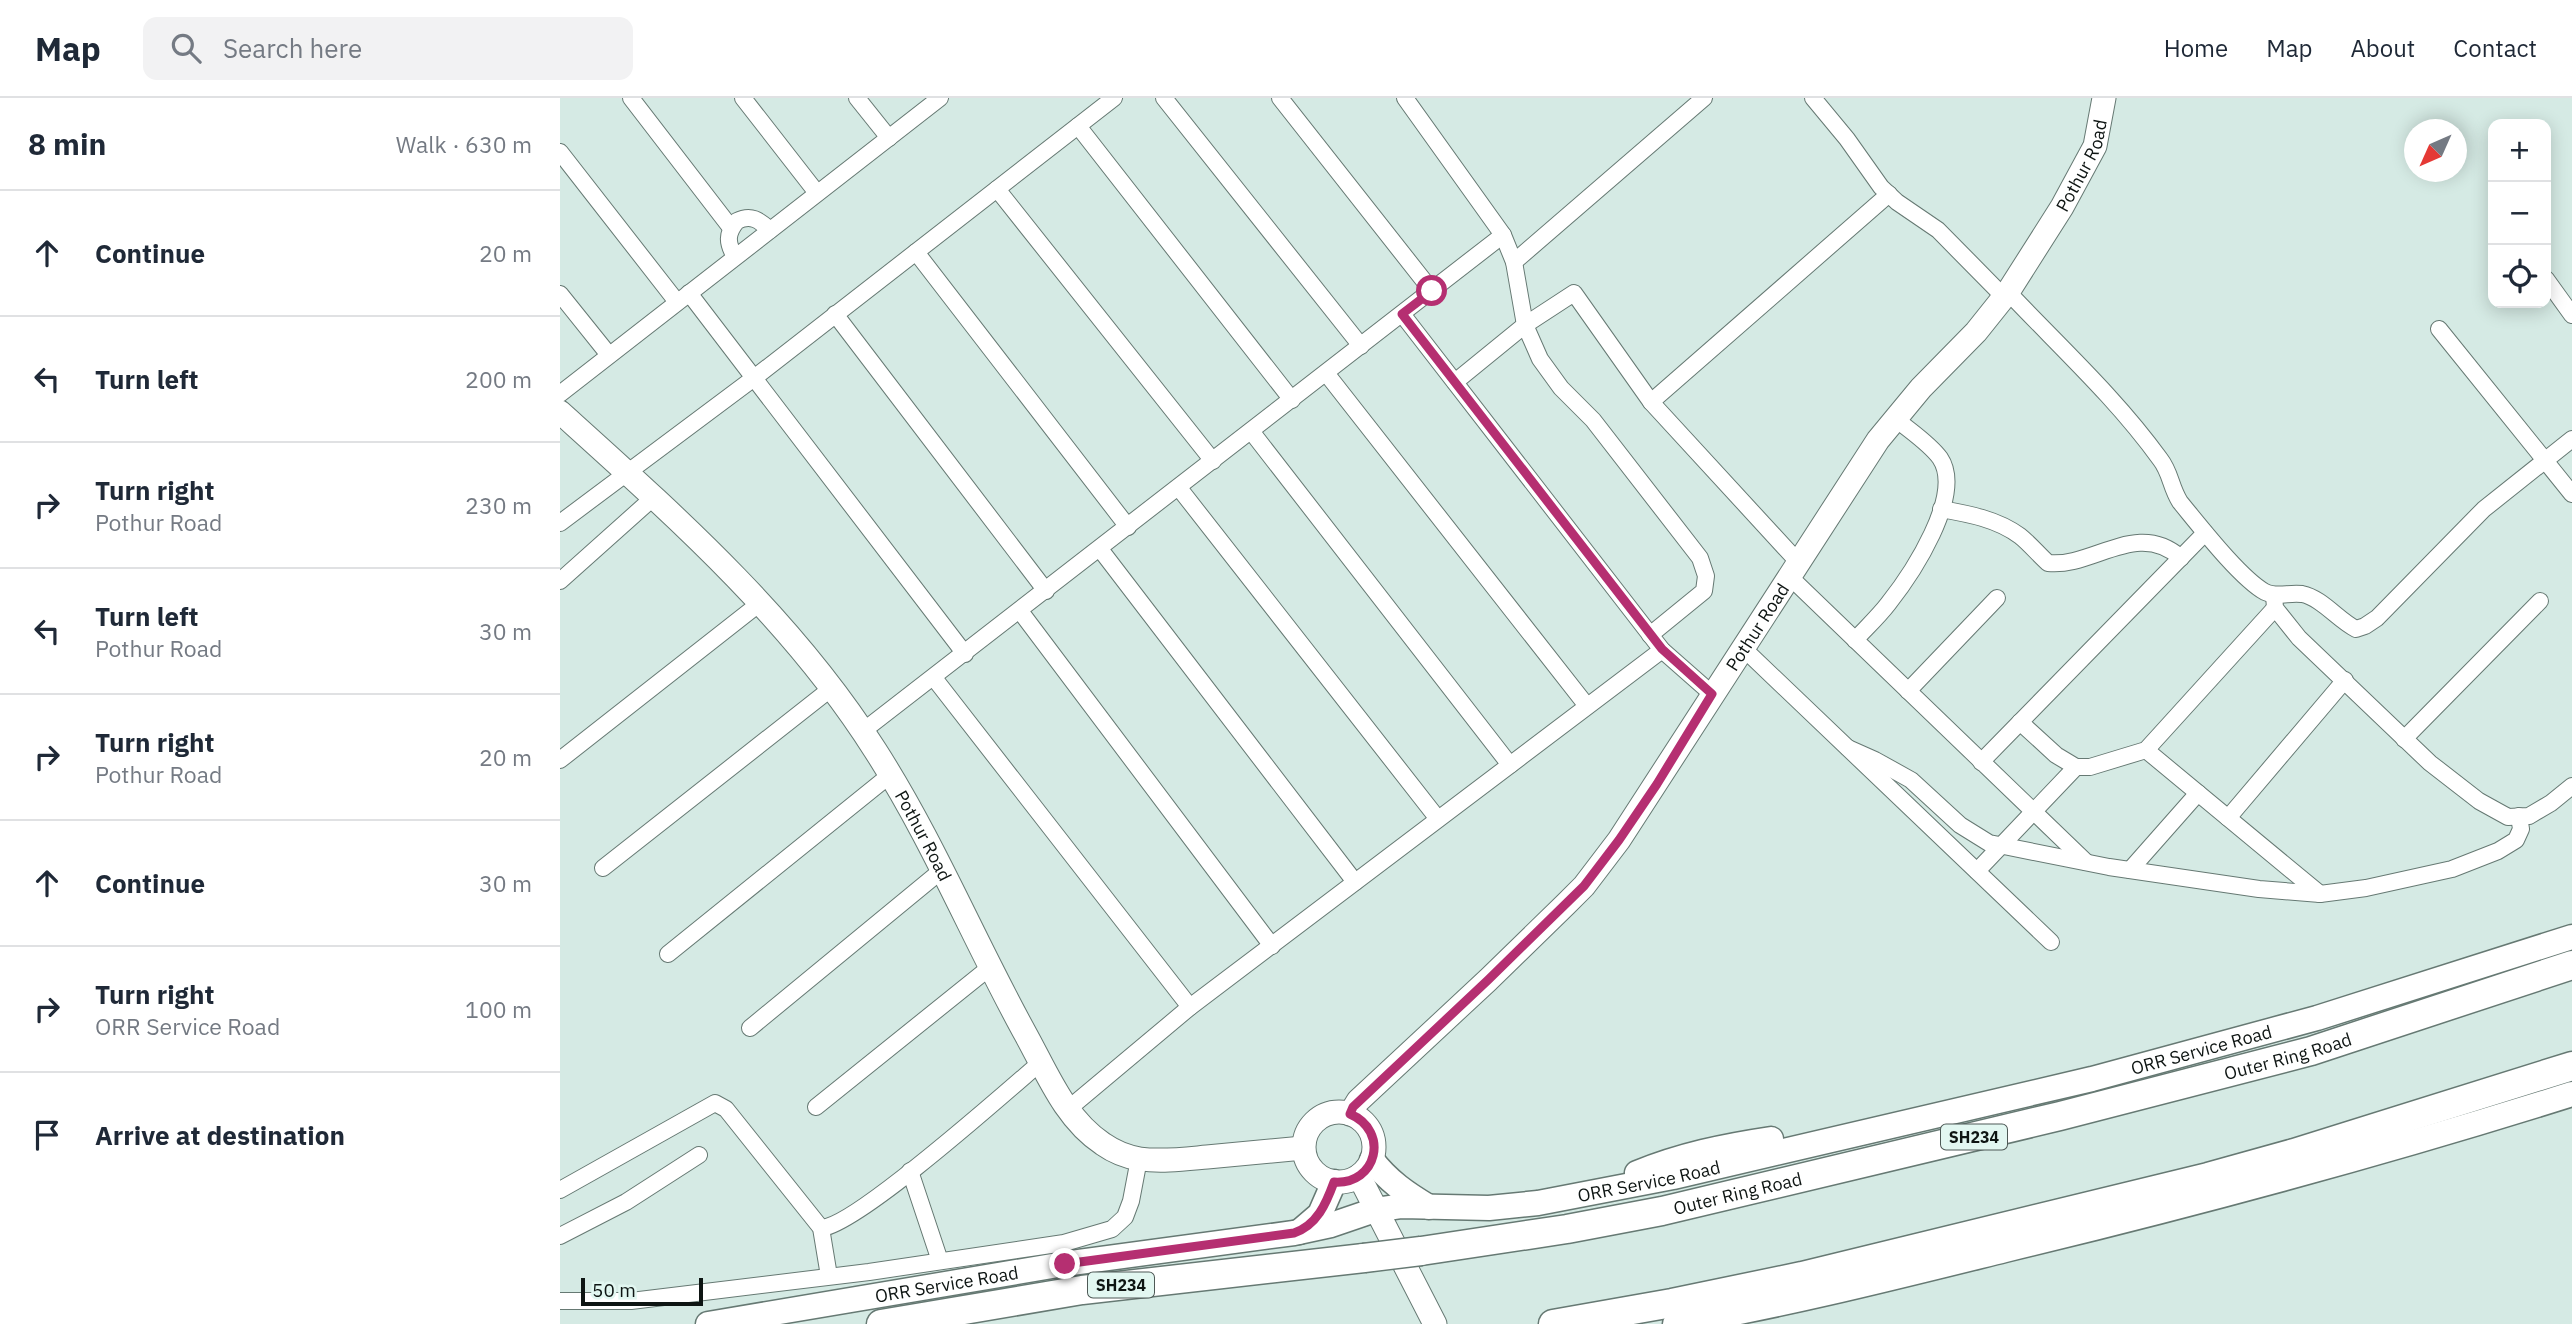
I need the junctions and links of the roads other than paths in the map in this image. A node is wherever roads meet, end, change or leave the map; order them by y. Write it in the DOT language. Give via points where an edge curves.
graph roads {
  1 [pos="631,98"];
  2 [pos="744,98"];
  3 [pos="857,98"];
  4 [pos="940,98"];
  5 [pos="1114,98"];
  6 [pos="1164,98"];
  7 [pos="1280,98"];
  8 [pos="1405,98"];
  9 [pos="1704,98"];
  10 [pos="1812,98"];
  11 [pos="2104,98"];
  12 [pos="1078,126"];
  13 [pos="889,138"];
  14 [pos="560,152"];
  15 [pos="997,189"];
  16 [pos="817,193"];
  17 [pos="1889,194"];
  18 [pos="731,228"];
  19 [pos="769,230"];
  20 [pos="1503,234"];
  21 [pos="916,252"];
  22 [pos="735,257"];
  23 [pos="1514,262"];
  24 [pos="2551,286"];
  25 [pos="1432,291"];
  26 [pos="560,294"];
  27 [pos="2006,294"];
  28 [pos="683,298"];
  29 [pos="835,314"];
  30 [pos="1402,314"];
  31 [pos="2572,315"];
  32 [pos="1525,325"];
  33 [pos="2439,329"];
  34 [pos="1361,346"];
  35 [pos="608,355"];
  36 [pos="1326,373"];
  37 [pos="754,378"];
  38 [pos="1455,382"];
  39 [pos="560,394"];
  40 [pos="1292,400"];
  41 [pos="1651,402"];
  42 [pos="560,412"];
  43 [pos="1896,419"];
  44 [pos="1251,431"];
  45 [pos="2572,439"];
  46 [pos="2544,459"];
  47 [pos="1213,461"];
  48 [pos="626,472"];
  49 [pos="1179,488"];
  50 [pos="2572,494"];
  51 [pos="654,497"];
  52 [pos="1941,509"];
  53 [pos="560,523"];
  54 [pos="1128,527"];
  55 [pos="2206,533"];
  56 [pos="1100,549"];
  57 [pos="2181,558"];
  58 [pos="1795,570"];
  59 [pos="560,581"];
  60 [pos="1046,591"];
  61 [pos="1997,598"];
  62 [pos="2274,601"];
  63 [pos="2540,601"];
  64 [pos="760,603"];
  65 [pos="1020,611"];
  66 [pos="1650,635"];
  67 [pos="1855,640"];
  68 [pos="1743,648"];
  69 [pos="1662,649"];
  70 [pos="965,654"];
  71 [pos="934,678"];
  72 [pos="2345,680"];
  73 [pos="833,687"];
  74 [pos="1908,691"];
  75 [pos="1712,694"];
  76 [pos="1587,706"];
  77 [pos="2020,722"];
  78 [pos="863,731"];
  79 [pos="2404,739"];
  80 [pos="1848,748"];
  81 [pos="2146,750"];
  82 [pos="560,761"];
  83 [pos="1981,762"];
  84 [pos="1510,765"];
  85 [pos="2076,767"];
  86 [pos="890,775"];
  87 [pos="2572,786"];
  88 [pos="2198,793"];
  89 [pos="2034,812"];
  90 [pos="2519,816"];
  91 [pos="2228,818"];
  92 [pos="1438,819"];
  93 [pos="1960,825"];
  94 [pos="1935,831"];
  95 [pos="2002,845"];
  96 [pos="2086,862"];
  97 [pos="603,868"];
  98 [pos="942,870"];
  99 [pos="2130,870"];
  100 [pos="1977,871"];
  101 [pos="1355,882"];
  102 [pos="2320,894"];
  103 [pos="2572,937"];
  104 [pos="2051,942"];
  105 [pos="1272,946"];
  106 [pos="668,954"];
  107 [pos="2572,965"];
  108 [pos="989,968"];
  109 [pos="1190,1007"];
  110 [pos="750,1028"];
  111 [pos="1041,1062"];
  112 [pos="2572,1066"];
  113 [pos="2572,1094"];
  114 [pos="816,1107"];
  115 [pos="1067,1110"];
  116 [pos="1350,1114"];
  117 [pos="1303,1148"];
  118 [pos="699,1155"];
  119 [pos="1139,1159"];
  120 [pos="1366,1168"];
  121 [pos="910,1171"];
  122 [pos="1334,1182"];
  123 [pos="560,1190"];
  124 [pos="1430,1207"];
  125 [pos="1375,1210"];
  126 [pos="821,1228"];
  127 [pos="1298,1232"];
  128 [pos="560,1236"];
  129 [pos="940,1261"];
  130 [pos="829,1276"];
  131 [pos="560,1301"];
  132 [pos="708,1324"];
  133 [pos="881,1324"];
  134 [pos="1435,1324"];
  135 [pos="1553,1324"];
  136 [pos="1675,1324"];
  1 -- 18 [label="street"];
  2 -- 16 [label="street"];
  3 -- 13 [label="street"];
  4 -- 13 [label="street"];
  5 -- 12 [label="street"];
  6 -- 34 [label="street"];
  7 -- 25 [label="street"];
  8 -- 20 [label="street"];
  9 -- 23 [label="street"];
  10 -- 17 [label="street"];
  11 -- 27 [label="street, Pothur Road" via="2095,146"];
  12 -- 15 [label="street"];
  12 -- 40 [label="street"];
  13 -- 16 [label="street"];
  14 -- 28 [label="street"];
  15 -- 21 [label="street"];
  15 -- 47 [label="street"];
  16 -- 19 [label="street"];
  17 -- 27 [label="street" via="1938,230"];
  17 -- 41 [label="street"];
  18 -- 19 [label="street" via="751,217"];
  18 -- 22 [label="street" via="728,244"];
  19 -- 22 [label="street"];
  20 -- 23 [label="street"];
  20 -- 25 [label="street"];
  21 -- 29 [label="street"];
  21 -- 54 [label="street"];
  22 -- 28 [label="street"];
  23 -- 32 [label="street"];
  24 -- 31 [label="street"];
  25 -- 30 [label="street"];
  26 -- 35 [label="street"];
  27 -- 43 [label="street, Pothur Road"];
  27 -- 55 [label="street" via="2137,430 2168,472 2180,502"];
  28 -- 35 [label="street"];
  28 -- 37 [label="street"];
  29 -- 37 [label="street"];
  29 -- 60 [label="street"];
  30 -- 34 [label="street"];
  30 -- 38 [label="street"];
  32 -- 38 [label="street"];
  32 -- 41 [label="street" via="1574,293"];
  32 -- 66 [label="street" via="1550,373 1593,420 1700,558 1706,576 1704,591"];
  33 -- 46 [label="street"];
  34 -- 36 [label="street"];
  35 -- 39 [label="street"];
  36 -- 40 [label="street"];
  36 -- 76 [label="street"];
  37 -- 48 [label="street"];
  37 -- 70 [label="street"];
  38 -- 66 [label="street"];
  40 -- 44 [label="street"];
  41 -- 58 [label="street"];
  42 -- 48 [label="street, Pothur Road"];
  43 -- 52 [label="street" via="1940,458 1947,483"];
  43 -- 58 [label="street, Pothur Road"];
  44 -- 47 [label="street"];
  44 -- 84 [label="street"];
  45 -- 46 [label="street"];
  46 -- 50 [label="street"];
  46 -- 62 [label="street" via="2484,509 2365,626 2356,629 2303,594"];
  47 -- 49 [label="street"];
  48 -- 51 [label="street, Pothur Road"];
  48 -- 53 [label="street"];
  49 -- 54 [label="street"];
  49 -- 92 [label="street"];
  51 -- 59 [label="street"];
  51 -- 64 [label="street, Pothur Road"];
  52 -- 57 [label="street" via="2008,528 2048,563 2069,562 2130,544 2171,549"];
  52 -- 67 [label="street" via="1912,571"];
  54 -- 56 [label="street"];
  55 -- 57 [label="street"];
  55 -- 62 [label="street"];
  56 -- 60 [label="street"];
  56 -- 101 [label="street"];
  57 -- 77 [label="street"];
  58 -- 67 [label="street"];
  58 -- 68 [label="street, Pothur Road"];
  60 -- 65 [label="street"];
  61 -- 74 [label="street"];
  62 -- 72 [label="street" via="2299,638"];
  62 -- 81 [label="street"];
  63 -- 79 [label="street"];
  64 -- 73 [label="street, Pothur Road"];
  64 -- 82 [label="street"];
  65 -- 70 [label="street"];
  65 -- 105 [label="street"];
  66 -- 69 [label="street"];
  67 -- 74 [label="street"];
  68 -- 75 [label="street, Pothur Road"];
  68 -- 80 [label="street"];
  69 -- 75 [label="street"];
  69 -- 76 [label="street"];
  70 -- 71 [label="street"];
  71 -- 78 [label="street"];
  71 -- 109 [label="street"];
  72 -- 79 [label="street"];
  72 -- 91 [label="street"];
  73 -- 78 [label="street, Pothur Road"];
  73 -- 97 [label="street"];
  74 -- 83 [label="street"];
  75 -- 116 [label="street, Pothur Road" via="1657,784 1584,886 1358,1101"];
  76 -- 84 [label="street"];
  77 -- 83 [label="street"];
  77 -- 85 [label="street"];
  78 -- 86 [label="street, Pothur Road"];
  79 -- 90 [label="street" via="2479,801 2508,817"];
  80 -- 93 [label="street" via="1911,780"];
  80 -- 94 [label="street"];
  81 -- 85 [label="street"];
  81 -- 88 [label="street"];
  83 -- 89 [label="street"];
  84 -- 92 [label="street"];
  85 -- 89 [label="street"];
  86 -- 98 [label="street, Pothur Road"];
  86 -- 106 [label="street"];
  87 -- 90 [label="street" via="2529,816"];
  88 -- 91 [label="street"];
  88 -- 99 [label="street"];
  89 -- 95 [label="street"];
  89 -- 96 [label="street"];
  90 -- 102 [label="street" via="2521,829 2515,840 2498,851 2452,869"];
  91 -- 102 [label="street"];
  92 -- 101 [label="street"];
  93 -- 94 [label="street"];
  93 -- 95 [label="street" via="1989,843"];
  94 -- 100 [label="street"];
  95 -- 96 [label="street"];
  95 -- 100 [label="street"];
  96 -- 99 [label="street"];
  98 -- 108 [label="street, Pothur Road"];
  98 -- 110 [label="street"];
  99 -- 102 [label="street"];
  100 -- 104 [label="street"];
  101 -- 105 [label="street"];
  103 -- 124 [label="main road, ORR Service Road" via="2290,1025 2092,1079 1595,1192 1489,1209"];
  105 -- 109 [label="street"];
  107 -- 133 [label="highway, Outer Ring Road / SH234, bridge" via="2311,1051 1662,1211 1554,1232 1082,1290"];
  108 -- 111 [label="street, Pothur Road"];
  108 -- 114 [label="street"];
  109 -- 115 [label="street"];
  111 -- 115 [label="street, Pothur Road"];
  111 -- 121 [label="street"];
  112 -- 135 [label="highway" via="2208,1177 1801,1276"];
  113 -- 136 [label="main road" via="2207,1201 1823,1294"];
  115 -- 119 [label="street, Pothur Road" via="1104,1145"];
  116 -- 117 [label="street" via="1334,1112 1318,1118 1307,1130"];
  116 -- 120 [label="street" via="1373,1136 1374,1152"];
  117 -- 119 [label="street, Pothur Road"];
  117 -- 122 [label="street" via="1312,1170"];
  118 -- 128 [label="street" via="626,1202"];
  119 -- 129 [label="street" via="1125,1217 1112,1228 1064,1243"];
  120 -- 122 [label="street" via="1347,1182"];
  120 -- 124 [label="main road"];
  120 -- 125 [label="street"];
  121 -- 126 [label="street" via="866,1207 830,1228"];
  121 -- 129 [label="street"];
  122 -- 127 [label="main road" via="1320,1214"];
  123 -- 126 [label="street" via="715,1103 726,1109"];
  124 -- 125 [label="main road, ORR Service Road"];
  125 -- 127 [label="main road, ORR Service Road"];
  125 -- 134 [label="street"];
  126 -- 130 [label="street"];
  127 -- 132 [label="main road, ORR Service Road" via="1065,1264"];
  129 -- 130 [label="street"];
  130 -- 131 [label="street" via="631,1301"];
}
